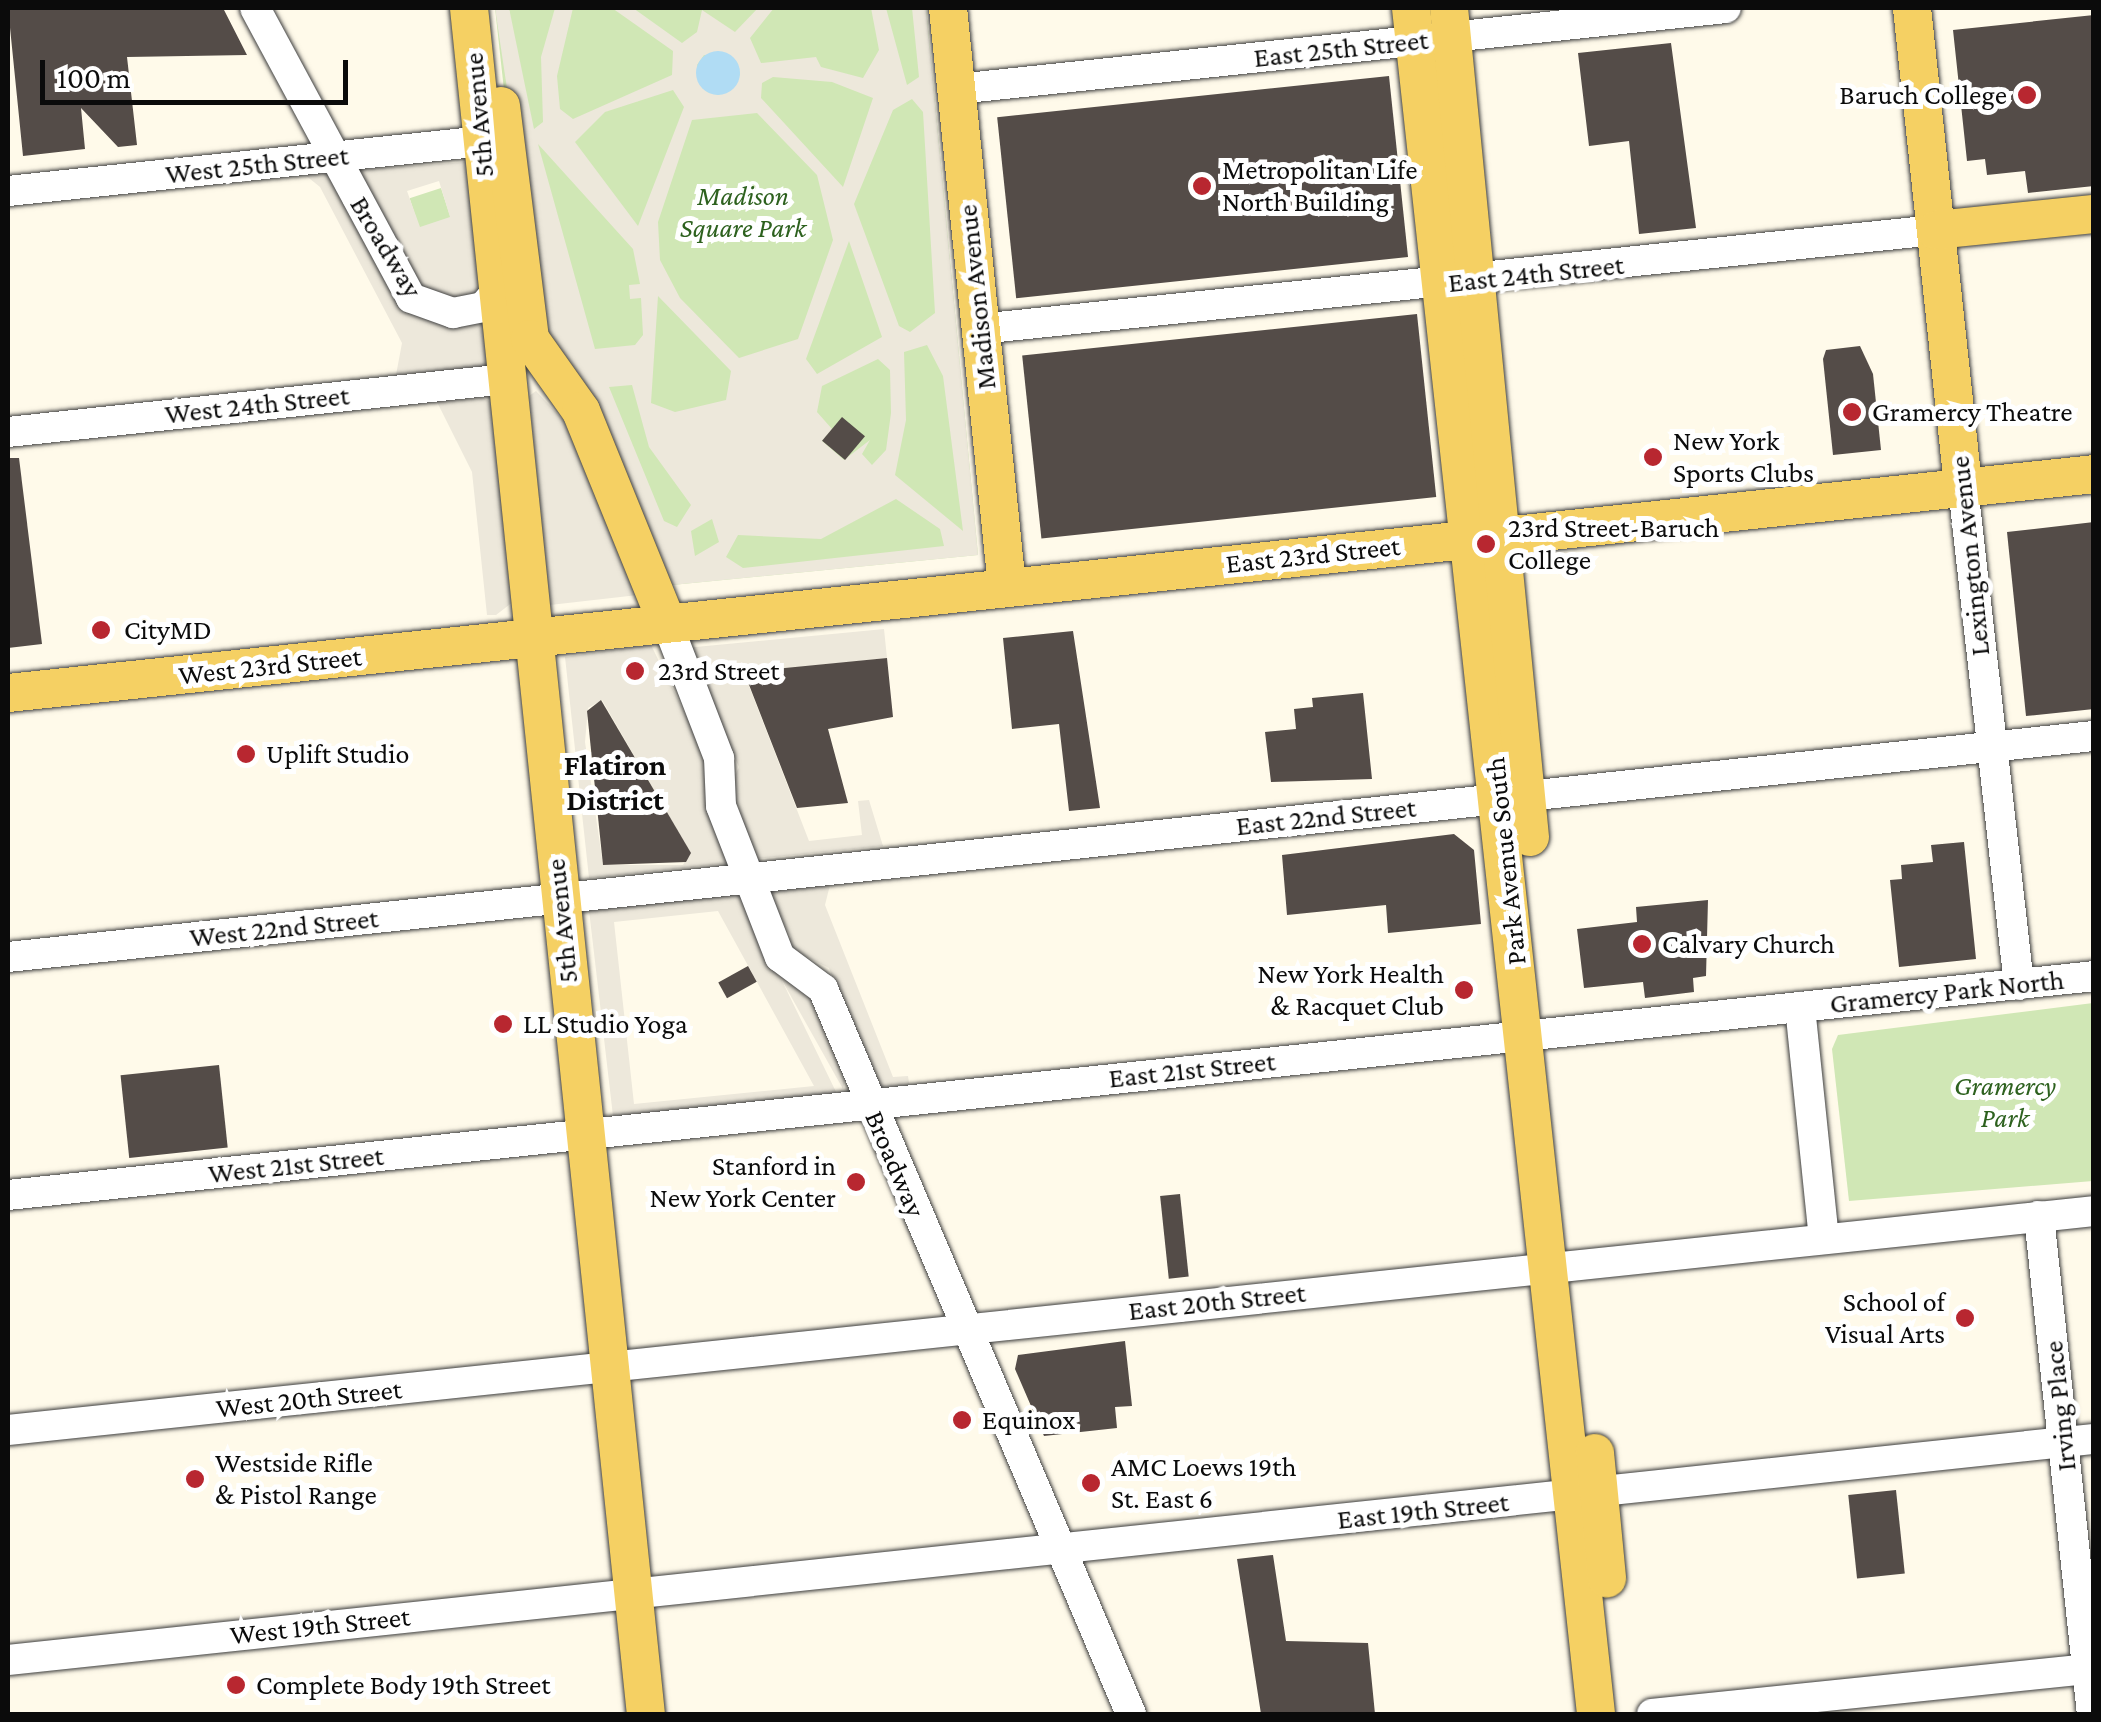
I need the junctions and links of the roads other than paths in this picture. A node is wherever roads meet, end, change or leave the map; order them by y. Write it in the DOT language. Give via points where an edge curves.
graph roads {
  1 [pos="255,8"];
  2 [pos="469,8"];
  3 [pos="478,8"];
  4 [pos="948,8"];
  5 [pos="1726,8"];
  6 [pos="1912,8"];
  7 [pos="1450,22"];
  8 [pos="1412,24"];
  9 [pos="957,90"];
  10 [pos="493,140"];
  11 [pos="333,157"];
  12 [pos="8,191"];
  13 [pos="2094,214"];
  14 [pos="1936,230"];
  15 [pos="1460,282"];
  16 [pos="497,292"];
  17 [pos="979,330"];
  18 [pos="506,380"];
  19 [pos="8,432"];
  20 [pos="2094,474"];
  21 [pos="1963,487"];
  22 [pos="1489,537"];
  23 [pos="1007,587"];
  24 [pos="667,623"];
  25 [pos="533,640"];
  26 [pos="8,693"];
  27 [pos="2094,736"];
  28 [pos="1988,747"];
  29 [pos="1513,797"];
  30 [pos="748,877"];
  31 [pos="560,898"];
  32 [pos="8,957"];
  33 [pos="2094,976"];
  34 [pos="2019,985"];
  35 [pos="1800,1007"];
  36 [pos="1538,1035"];
  37 [pos="869,1104"];
  38 [pos="585,1134"];
  39 [pos="8,1195"];
  40 [pos="2094,1211"];
  41 [pos="2039,1216"];
  42 [pos="1824,1238"];
  43 [pos="1562,1266"];
  44 [pos="966,1329"];
  45 [pos="610,1368"];
  46 [pos="8,1430"];
  47 [pos="2079,1441"];
  48 [pos="1586,1494"];
  49 [pos="1056,1548"];
  50 [pos="632,1593"];
  51 [pos="8,1660"];
  52 [pos="2090,1669"];
  53 [pos="646,1714"];
  54 [pos="1130,1714"];
  55 [pos="1596,1714"];
  56 [pos="1622,1714"];
  57 [pos="1652,1714"];
  58 [pos="2092,1714"];
  1 -- 11 [label="street, Broadway"];
  2 -- 10 [label="main road, 5th Avenue"];
  3 -- 10 [label="main road"];
  4 -- 9 [label="main road, Madison Avenue"];
  5 -- 7 [label="street, East 25th Street"];
  6 -- 14 [label="main road, Lexington Avenue"];
  7 -- 8 [label="street, East 25th Street"];
  7 -- 15 [label="main road, Park Avenue South"];
  8 -- 9 [label="street, East 25th Street"];
  8 -- 15 [label="main road, Park Avenue South"];
  9 -- 17 [label="main road, Madison Avenue"];
  10 -- 11 [label="street, West 25th Street"];
  10 -- 16 [label="main road, 5th Avenue"];
  10 -- 24 [label="main road" via="530,340 580,411"];
  11 -- 12 [label="street, West 25th Street"];
  11 -- 16 [label="street, Broadway" via="416,303 462,312"];
  13 -- 14 [label="main road, East 24th Street"];
  14 -- 15 [label="street, East 24th Street"];
  14 -- 21 [label="main road, Lexington Avenue"];
  15 -- 17 [label="street, East 24th Street"];
  15 -- 22 [label="main road, Park Avenue South"];
  16 -- 18 [label="main road, 5th Avenue"];
  17 -- 23 [label="main road, Madison Avenue"];
  18 -- 19 [label="street, West 24th Street"];
  18 -- 25 [label="main road, 5th Avenue"];
  20 -- 21 [label="main road, East 23rd Street"];
  21 -- 22 [label="main road, East 23rd Street"];
  21 -- 28 [label="street, Lexington Avenue"];
  22 -- 23 [label="main road, East 23rd Street"];
  22 -- 29 [label="main road, Park Avenue South"];
  23 -- 24 [label="main road, East 23rd Street"];
  24 -- 25 [label="main road, East 23rd Street"];
  24 -- 30 [label="street, Broadway" via="720,758 721,806"];
  25 -- 26 [label="main road, West 23rd Street"];
  25 -- 31 [label="main road, 5th Avenue"];
  27 -- 28 [label="street, East 22nd Street"];
  28 -- 29 [label="street, East 22nd Street"];
  28 -- 34 [label="street, Lexington Avenue"];
  29 -- 30 [label="street, East 22nd Street"];
  29 -- 36 [label="main road, Park Avenue South"];
  30 -- 31 [label="street, East 22nd Street"];
  30 -- 37 [label="street, Broadway" via="785,966 822,988"];
  31 -- 32 [label="street, West 22nd Street"];
  31 -- 38 [label="main road, 5th Avenue"];
  33 -- 34 [label="street, Gramercy Park North"];
  34 -- 35 [label="street, Gramercy Park North"];
  35 -- 36 [label="street, East 21st Street"];
  35 -- 42 [label="street"];
  36 -- 37 [label="street, East 21st Street"];
  36 -- 43 [label="main road, Park Avenue South"];
  37 -- 38 [label="street, East 21st Street"];
  37 -- 44 [label="street, Broadway"];
  38 -- 39 [label="street, West 21st Street"];
  38 -- 45 [label="main road, 5th Avenue"];
  40 -- 41 [label="street, East 20th Street"];
  41 -- 42 [label="street, East 20th Street"];
  41 -- 47 [label="street, Irving Place"];
  42 -- 43 [label="street, East 20th Street"];
  43 -- 44 [label="street, East 20th Street"];
  43 -- 48 [label="main road, Park Avenue South"];
  44 -- 45 [label="street, East 20th Street"];
  44 -- 49 [label="street, Broadway"];
  45 -- 46 [label="street, West 20th Street"];
  45 -- 50 [label="main road, 5th Avenue"];
  47 -- 48 [label="street, East 19th Street"];
  47 -- 52 [label="street, Irving Place"];
  48 -- 49 [label="street, East 19th Street"];
  48 -- 55 [label="main road, Park Avenue South"];
  48 -- 56 [label="main road, Park Avenue South"];
  49 -- 50 [label="street, East 19th Street"];
  49 -- 54 [label="street, Broadway"];
  50 -- 51 [label="street, West 19th Street"];
  50 -- 53 [label="main road, 5th Avenue"];
  52 -- 57 [label="street"];
  52 -- 58 [label="street, Irving Place"];
}
